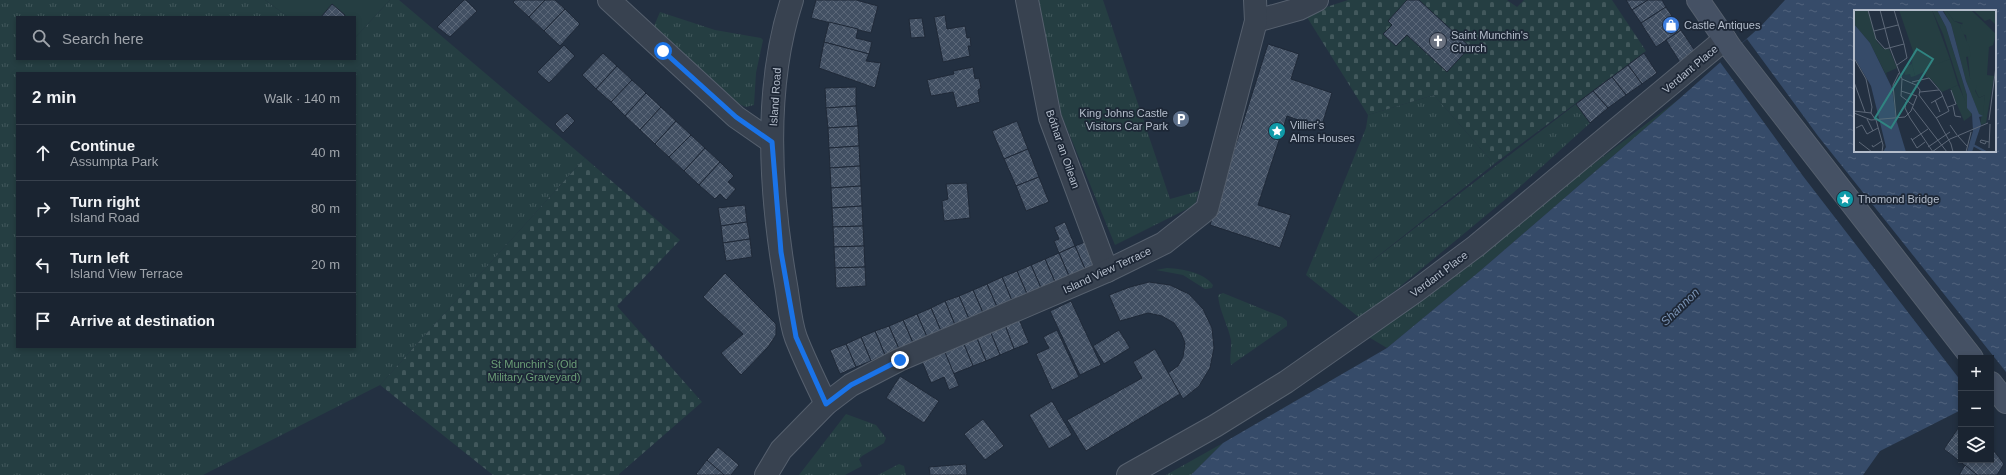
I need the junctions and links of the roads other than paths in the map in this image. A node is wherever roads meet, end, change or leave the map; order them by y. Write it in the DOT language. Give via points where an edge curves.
graph roads {
  1 [pos="609,0"];
  2 [pos="792,0"];
  3 [pos="1027,0"];
  4 [pos="1317,0"];
  5 [pos="1698,0"];
  6 [pos="1255,11"];
  7 [pos="1728,44"];
  8 [pos="772,142"];
  9 [pos="1107,272"];
  10 [pos="1970,355"];
  11 [pos="1994,387"];
  12 [pos="2006,402"];
  13 [pos="826,404"];
  14 [pos="766,475"];
  15 [pos="1128,475"];
  1 -- 8 [label="street" via="736,117"];
  2 -- 8 [label="street, Island Road" via="784,23 774,81"];
  3 -- 9 [label="street, Bóthar an Oilean" via="1050,118"];
  4 -- 6 [label="street" via="1299,9"];
  5 -- 7 [label="main road"];
  6 -- 9 [label="street, Island View Terrace" via="1206,209 1164,243"];
  7 -- 10 [label="main road"];
  7 -- 15 [label="street, Verdant Place" via="1416,291 1286,382"];
  8 -- 13 [label="street, Island Road" via="781,252 796,337"];
  9 -- 13 [label="street, Island View Terrace" via="900,360 851,385"];
  11 -- 12 [label="main road"];
  13 -- 14 [label="street" via="781,450"];
}
